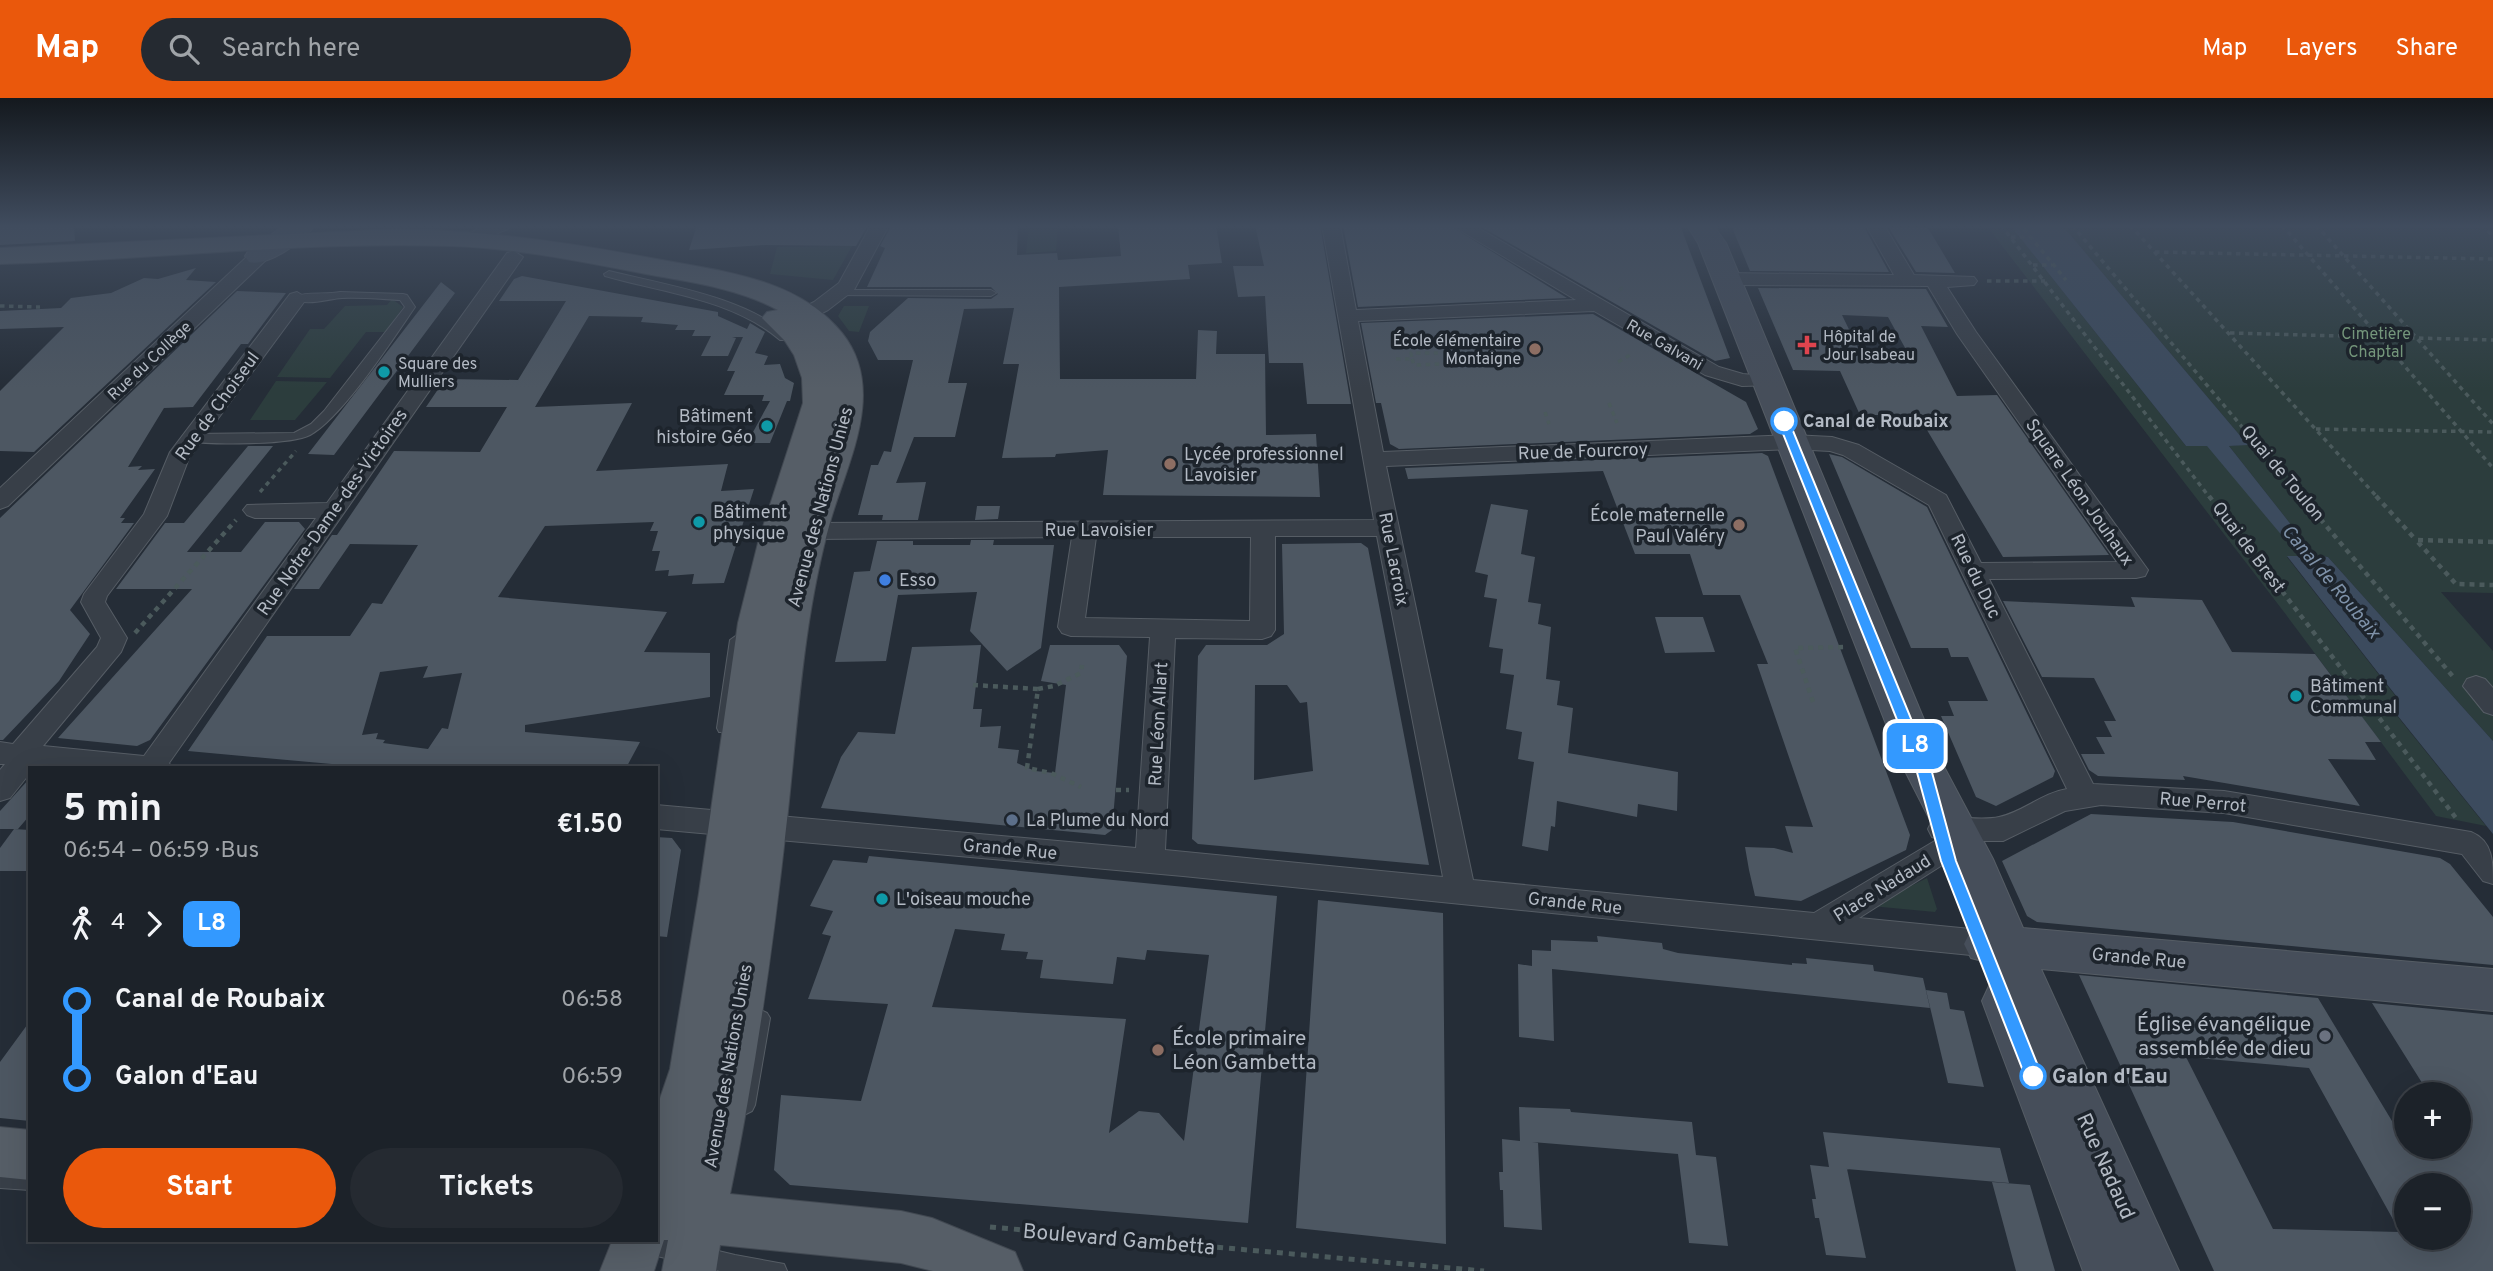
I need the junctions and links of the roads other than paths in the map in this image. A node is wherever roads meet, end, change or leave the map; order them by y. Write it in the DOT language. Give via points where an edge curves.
graph roads {
  1 [pos="1727,279"];
  2 [pos="239,280"];
  3 [pos="498,280"];
  4 [pos="640,280"];
  5 [pos="724,280"];
  6 [pos="851,280"];
  7 [pos="1341,280"];
  8 [pos="1555,280"];
  9 [pos="1860,280"];
  10 [pos="1907,280"];
  11 [pos="1934,281"];
  12 [pos="1967,281"];
  13 [pos="838,293"];
  14 [pos="991,293"];
  15 [pos="297,298"];
  16 [pos="1599,305"];
  17 [pos="1347,316"];
  18 [pos="790,324"];
  19 [pos="1768,381"];
  20 [pos="192,438"];
  21 [pos="1792,442"];
  22 [pos="1373,459"];
  23 [pos="0,500"];
  24 [pos="251,507"];
  25 [pos="334,511"];
  26 [pos="1388,528"];
  27 [pos="1263,529"];
  28 [pos="1085,530"];
  29 [pos="810,531"];
  30 [pos="761,537"];
  31 [pos="1974,571"];
  32 [pos="740,622"];
  33 [pos="1163,628"];
  34 [pos="723,739"];
  35 [pos="16,754"];
  36 [pos="132,766"];
  37 [pos="152,766"];
  38 [pos="0,790"];
  39 [pos="2084,795"];
  40 [pos="658,817"];
  41 [pos="740,819"];
  42 [pos="1947,836"];
  43 [pos="2471,844"];
  44 [pos="1150,862"];
  45 [pos="2493,872"];
  46 [pos="776,884"];
  47 [pos="1461,892"];
  48 [pos="1818,927"];
  49 [pos="1995,945"];
  50 [pos="2493,990"];
  51 [pos="764,997"];
  52 [pos="742,1122"];
  53 [pos="0,1152"];
  54 [pos="28,1155"];
  55 [pos="0,1179"];
  56 [pos="28,1181"];
  57 [pos="658,1182"];
  58 [pos="667,1241"];
  59 [pos="991,1249"];
  60 [pos="777,1271"];
  61 [pos="2110,1271"];
  62 [pos="2152,1271"];
  1 -- 19 [label="main road"];
  2 -- 23 [label="street, Rue du Collège"];
  3 -- 25 [label="street, Rue Notre-Dame-des-Victoires"];
  4 -- 18 [label="main road, Avenue des Nations Unies" via="723,295"];
  5 -- 18 [label="main road, Avenue des Nations Unies" via="766,293"];
  6 -- 13 [label="street"];
  7 -- 17 [label="street, Rue Lacroix"];
  8 -- 16 [label="street, Rue Galvani"];
  9 -- 10 [label="street"];
  10 -- 11 [label="street"];
  11 -- 12 [label="street"];
  11 -- 31 [label="street, Square Léon Jouhaux" via="2136,570"];
  13 -- 14 [label="lane"];
  13 -- 18 [label="street"];
  15 -- 20 [label="street, Rue de Choiseul"];
  15 -- 20 [label="lane" via="387,295 402,297 410,307 325,419 306,433 283,438"];
  16 -- 17 [label="street"];
  16 -- 19 [label="street, Rue Galvani" via="1712,371 1742,380"];
  17 -- 22 [label="street, Rue Lacroix"];
  18 -- 29 [label="main road, Avenue des Nations Unies" via="834,345 848,385 844,423"];
  18 -- 30 [label="lane" via="806,392"];
  18 -- 41 [label="main road, Avenue des Nations Unies" via="815,366 819,403 776,539 756,623 738,750"];
  19 -- 21 [label="main road"];
  20 -- 35 [label="street, Rue de Choiseul" via="173,467 151,523 96,594 93,602 109,627 113,645"];
  21 -- 22 [label="street, Rue de Fourcroy"];
  21 -- 31 [label="street, Rue du Duc" via="1851,450 1935,496"];
  21 -- 42 [label="main road"];
  22 -- 26 [label="street, Rue Lacroix"];
  24 -- 25 [label="street"];
  25 -- 37 [label="street, Rue Notre-Dame-des-Victoires"];
  26 -- 27 [label="street, Rue Lavoisier"];
  26 -- 47 [label="street, Rue Lacroix"];
  27 -- 28 [label="street, Rue Lavoisier"];
  27 -- 33 [label="street" via="1262,630"];
  28 -- 29 [label="street, Rue Lavoisier"];
  28 -- 33 [label="street" via="1071,627"];
  29 -- 41 [label="main road, Avenue des Nations Unies" via="786,653"];
  31 -- 39 [label="street, Rue du Duc"];
  32 -- 34 [label="lane"];
  33 -- 44 [label="street, Rue Léon Allart"];
  35 -- 36 [label="street"];
  35 -- 38 [label="street"];
  39 -- 42 [label="street, Rue Perrot" via="2060,801 2012,827"];
  39 -- 43 [label="street, Rue Perrot" via="2224,802"];
  40 -- 41 [label="street, Grande Rue"];
  41 -- 44 [label="street, Grande Rue"];
  41 -- 46 [label="lane"];
  41 -- 57 [label="main road, Avenue des Nations Unies" via="694,1069"];
  41 -- 58 [label="main road, Avenue des Nations Unies" via="739,1026"];
  42 -- 48 [label="street, Place Nadaud"];
  42 -- 49 [label="main road"];
  43 -- 45 [label="street"];
  44 -- 47 [label="street, Grande Rue"];
  47 -- 48 [label="street, Grande Rue"];
  48 -- 49 [label="street, Grande Rue"];
  49 -- 50 [label="main road, Grande Rue"];
  49 -- 61 [label="main road, Rue Nadaud"];
  49 -- 62 [label="main road, Rue Nadaud"];
  51 -- 52 [label="lane"];
  53 -- 54 [label="main road"];
  55 -- 56 [label="lane"];
  58 -- 59 [label="main road" via="901,1237"];
  58 -- 60 [label="lane" via="750,1268"];
}
